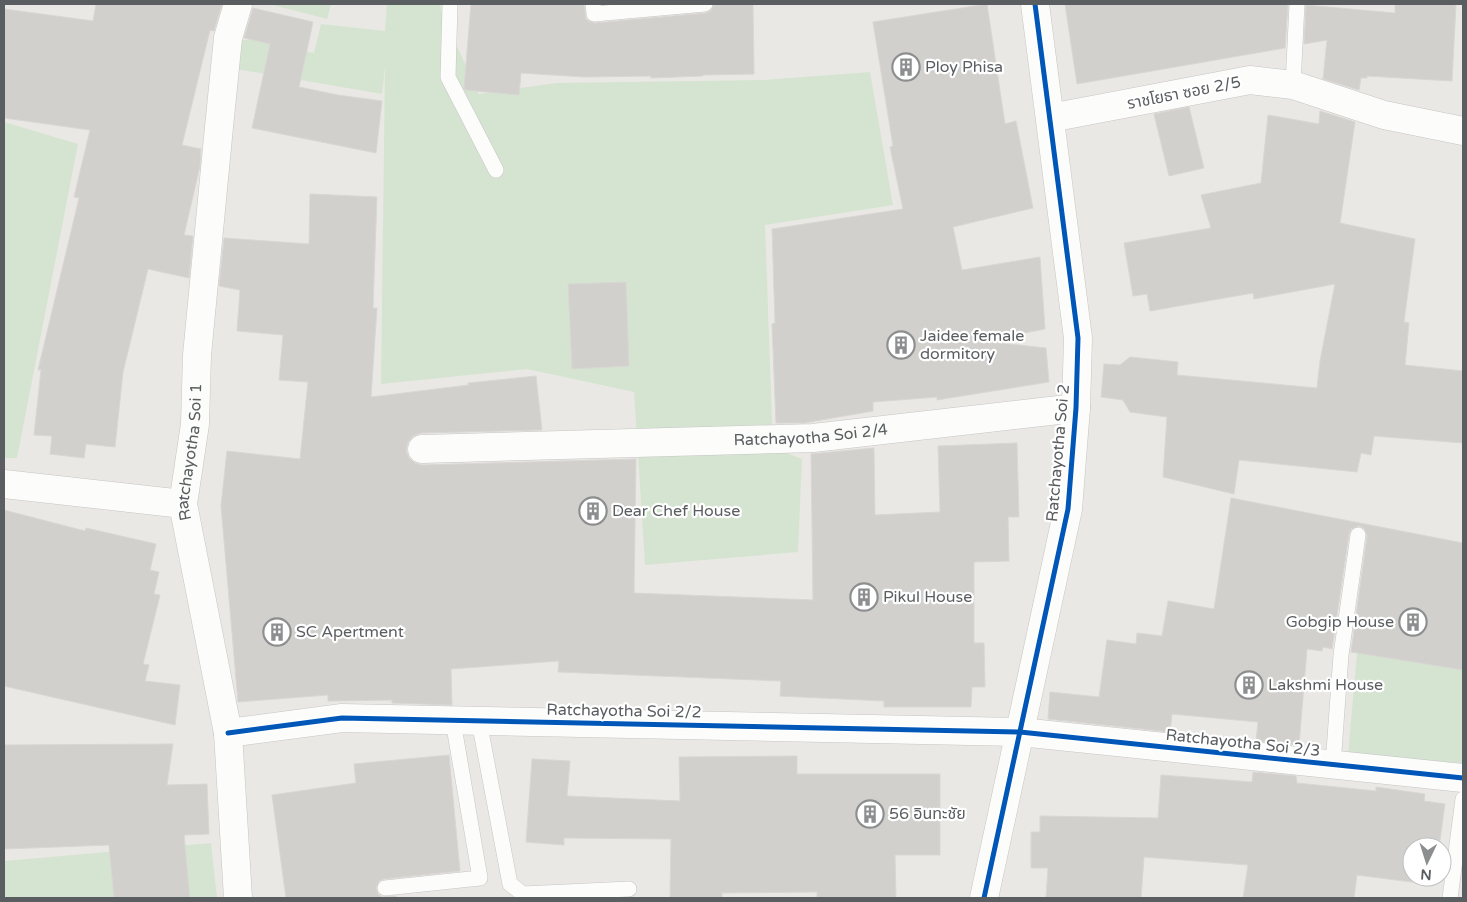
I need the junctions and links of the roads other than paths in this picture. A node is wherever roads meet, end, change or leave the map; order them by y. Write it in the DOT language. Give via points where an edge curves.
graph roads {
  1 [pos="238,4"];
  2 [pos="450,4"];
  3 [pos="593,4"];
  4 [pos="705,4"];
  5 [pos="1035,4"];
  6 [pos="1297,4"];
  7 [pos="1293,85"];
  8 [pos="1050,118"];
  9 [pos="1463,130"];
  10 [pos="496,170"];
  11 [pos="1076,408"];
  12 [pos="422,449"];
  13 [pos="4,484"];
  14 [pos="183,504"];
  15 [pos="1358,535"];
  16 [pos="452,721"];
  17 [pos="479,721"];
  18 [pos="228,732"];
  19 [pos="1020,732"];
  20 [pos="1333,765"];
  21 [pos="1463,778"];
  22 [pos="1463,799"];
  23 [pos="385,888"];
  24 [pos="629,889"];
  25 [pos="238,898"];
  26 [pos="984,898"];
  27 [pos="1450,898"];
  1 -- 14 [label="street, Ratchayotha Soi 1" via="228,38 197,355 195,424"];
  2 -- 10 [label="lane" via="448,77"];
  3 -- 4 [label="lane" via="594,14"];
  5 -- 8 [label="street, Ratchayotha Soi 2"];
  6 -- 7 [label="lane"];
  7 -- 8 [label="street, ราชโยธา ซอย 2/5" via="1250,80"];
  7 -- 9 [label="street, ราชโยธา ซอย 2/5" via="1384,114"];
  8 -- 11 [label="street, Ratchayotha Soi 2" via="1078,338"];
  11 -- 12 [label="street, Ratchayotha Soi 2/4" via="813,438"];
  11 -- 19 [label="street, Ratchayotha Soi 2" via="1068,509"];
  13 -- 14 [label="street"];
  14 -- 18 [label="street, Ratchayotha Soi 1"];
  15 -- 20 [label="lane" via="1341,655"];
  16 -- 17 [label="street, Ratchayotha Soi 2/2"];
  16 -- 18 [label="street, Ratchayotha Soi 2/2" via="342,718"];
  16 -- 23 [label="lane" via="480,878"];
  17 -- 19 [label="street, Ratchayotha Soi 2/2"];
  17 -- 24 [label="lane" via="510,884 523,894"];
  18 -- 25 [label="street, Ratchayotha Soi 1"];
  19 -- 20 [label="street, Ratchayotha Soi 2/3"];
  19 -- 26 [label="street, Ratchayotha Soi 2"];
  20 -- 21 [label="street, Ratchayotha Soi 2/3"];
  22 -- 27 [label="lane"];
}
